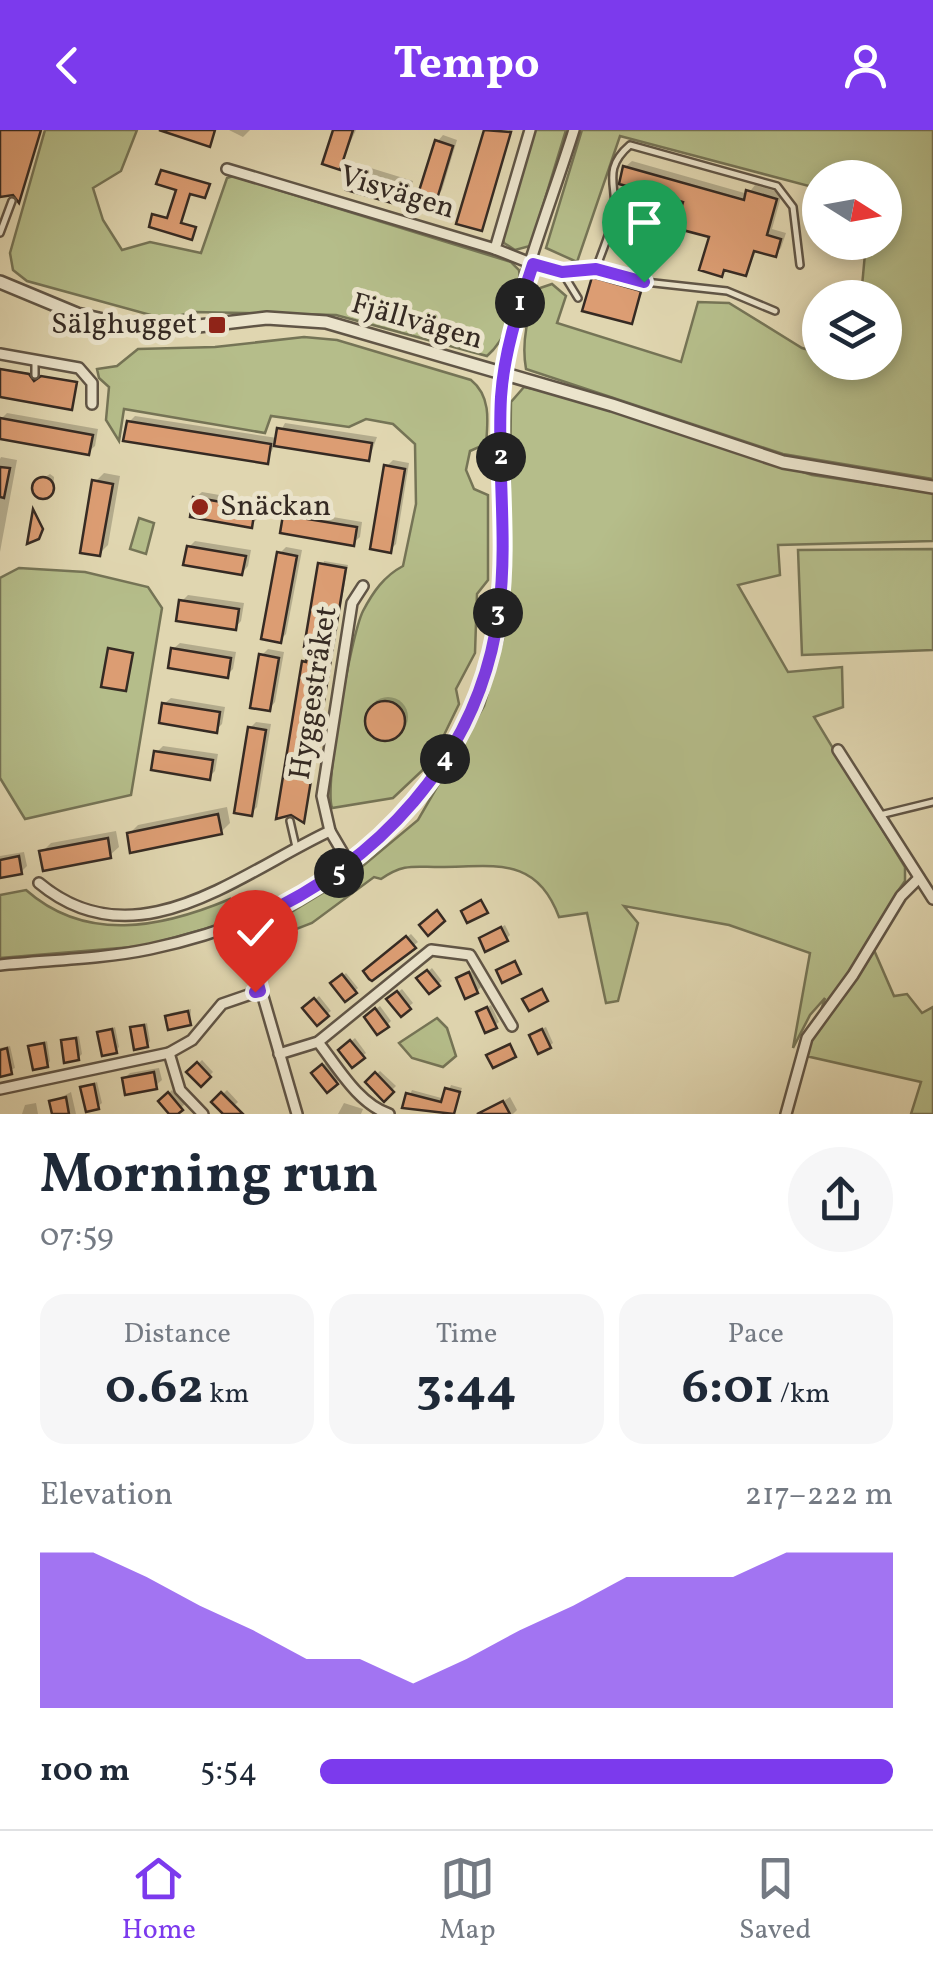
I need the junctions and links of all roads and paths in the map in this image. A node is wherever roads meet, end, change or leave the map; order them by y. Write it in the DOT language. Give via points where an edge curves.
graph roads {
  1 [pos="530,130"];
  2 [pos="574,130"];
  3 [pos="227,169"];
  4 [pos="12,201"];
  5 [pos="469,228"];
  6 [pos="0,232"];
  7 [pos="465,240"];
  8 [pos="495,249"];
  9 [pos="533,264"];
  10 [pos="800,265"];
  11 [pos="596,269"];
  12 [pos="562,272"];
  13 [pos="0,282"];
  14 [pos="578,298"];
  15 [pos="775,311"];
  16 [pos="0,354"];
  17 [pos="34,360"];
  18 [pos="503,373"];
  19 [pos="35,375"];
  20 [pos="92,404"];
  21 [pos="933,486"];
  22 [pos="363,586"];
  23 [pos="838,750"];
  24 [pos="933,802"];
  25 [pos="880,816"];
  26 [pos="290,821"];
  27 [pos="330,831"];
  28 [pos="296,847"];
  29 [pos="350,865"];
  30 [pos="920,878"];
  31 [pos="40,883"];
  32 [pos="933,899"];
  33 [pos="242,924"];
  34 [pos="0,965"];
  35 [pos="260,991"];
  36 [pos="512,1026"];
  37 [pos="318,1042"];
  38 [pos="169,1054"];
  39 [pos="279,1054"];
  40 [pos="0,1089"];
  41 [pos="203,1114"];
  42 [pos="297,1114"];
  43 [pos="389,1114"];
  44 [pos="786,1114"];
  1 -- 8 [label="street"];
  2 -- 9 [label="street"];
  3 -- 7 [label="street, Visvägen"];
  4 -- 6 [label="lane"];
  5 -- 7 [label="lane"];
  7 -- 8 [label="street, Visvägen"];
  8 -- 9 [label="street, Visvägen"];
  9 -- 12 [label="lane"];
  9 -- 18 [label="street"];
  10 -- 11 [label="lane" via="793,208 777,186 630,145 610,185 615,211"];
  11 -- 12 [label="lane"];
  11 -- 15 [label="lane" via="728,291"];
  12 -- 14 [label="lane"];
  13 -- 18 [label="street, Fjällvägen" via="114,324 155,330 311,320"];
  16 -- 17 [label="street"];
  17 -- 19 [label="lane"];
  17 -- 20 [label="street" via="86,374"];
  18 -- 21 [label="street, Fjällvägen" via="783,462"];
  18 -- 29 [label="street" via="502,581 483,678 428,788"];
  22 -- 27 [label="street, Hyggestråket" via="338,653 325,728 322,796"];
  23 -- 25 [label="street"];
  24 -- 25 [label="lane"];
  25 -- 30 [label="street"];
  26 -- 28 [label="lane"];
  27 -- 28 [label="street"];
  27 -- 29 [label="street, Hyggestråket"];
  28 -- 31 [label="street" via="234,885 138,916 76,909"];
  29 -- 33 [label="street" via="294,902"];
  30 -- 32 [label="street"];
  30 -- 44 [label="street" via="900,896 807,1038"];
  33 -- 34 [label="street" via="148,950"];
  33 -- 35 [label="street"];
  35 -- 38 [label="street" via="222,1004 192,1040"];
  35 -- 39 [label="street"];
  36 -- 37 [label="street" via="470,955 431,950"];
  37 -- 39 [label="street"];
  37 -- 43 [label="street" via="354,1087"];
  38 -- 40 [label="street"];
  38 -- 41 [label="street" via="180,1090"];
  39 -- 42 [label="street"];
}
